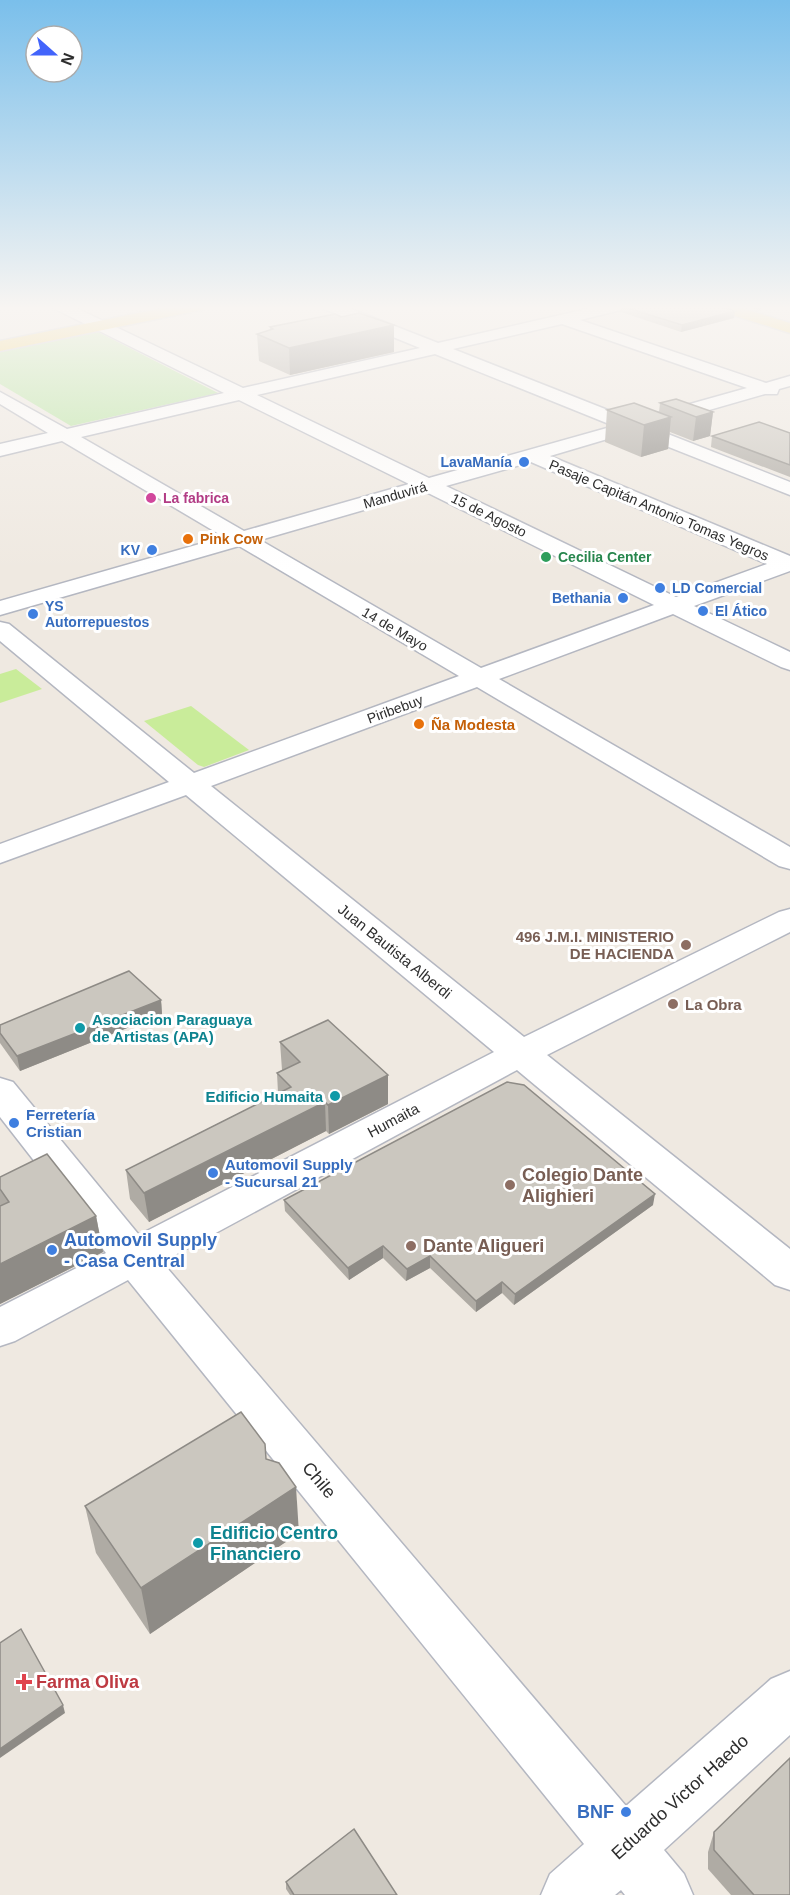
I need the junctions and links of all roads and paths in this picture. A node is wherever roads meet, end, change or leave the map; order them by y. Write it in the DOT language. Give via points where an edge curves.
graph roads {
  1 [pos="550,393"];
  2 [pos="747,393"];
  3 [pos="241,394"];
  4 [pos="0,397"];
  5 [pos="632,426"];
  6 [pos="65,435"];
  7 [pos="0,450"];
  8 [pos="532,455"];
  9 [pos="427,485"];
  10 [pos="790,489"];
  11 [pos="241,539"];
  12 [pos="788,564"];
  13 [pos="674,606"];
  14 [pos="0,608"];
  15 [pos="0,629"];
  16 [pos="790,662"];
  17 [pos="478,678"];
  18 [pos="190,784"];
  19 [pos="0,854"];
  20 [pos="790,860"];
  21 [pos="790,919"];
  22 [pos="521,1053"];
  23 [pos="0,1091"];
  24 [pos="133,1257"];
  25 [pos="790,1273"];
  26 [pos="0,1328"];
  27 [pos="790,1698"];
  28 [pos="624,1847"];
  29 [pos="571,1895"];
  30 [pos="663,1895"];
  1 -- 5 [label="street"];
  2 -- 5 [label="street, Manduvirá"];
  3 -- 6 [label="street"];
  3 -- 9 [label="street, 15 de Agosto"];
  4 -- 6 [label="street, 14 de Mayo"];
  5 -- 8 [label="street, Manduvirá"];
  5 -- 10 [label="street"];
  6 -- 7 [label="street"];
  6 -- 11 [label="street, 14 de Mayo"];
  8 -- 9 [label="street, Manduvirá"];
  8 -- 12 [label="street, Pasaje Capitán Antonio Tomas Yegros"];
  9 -- 11 [label="street, Manduvirá"];
  9 -- 13 [label="street, 15 de Agosto"];
  11 -- 14 [label="street, Manduvirá"];
  11 -- 17 [label="street, 14 de Mayo"];
  12 -- 13 [label="street, Piribebuy"];
  13 -- 16 [label="street, 15 de Agosto"];
  13 -- 17 [label="street, Piribebuy"];
  15 -- 18 [label="street, Juan Bautista Alberdi"];
  17 -- 18 [label="street, Piribebuy"];
  17 -- 20 [label="street, 14 de Mayo"];
  18 -- 19 [label="street, Piribebuy"];
  18 -- 22 [label="street, Juan Bautista Alberdi"];
  21 -- 22 [label="street, Humaita"];
  22 -- 24 [label="street, Humaita"];
  22 -- 25 [label="street, Juan Bautista Alberdi"];
  23 -- 24 [label="street, Chile"];
  24 -- 26 [label="street, Humaita"];
  24 -- 28 [label="street, Chile"];
  27 -- 28 [label="street, Eduardo Victor Haedo"];
  28 -- 29 [label="street, Eduardo Victor Haedo"];
  28 -- 30 [label="street, Chile"];
}
